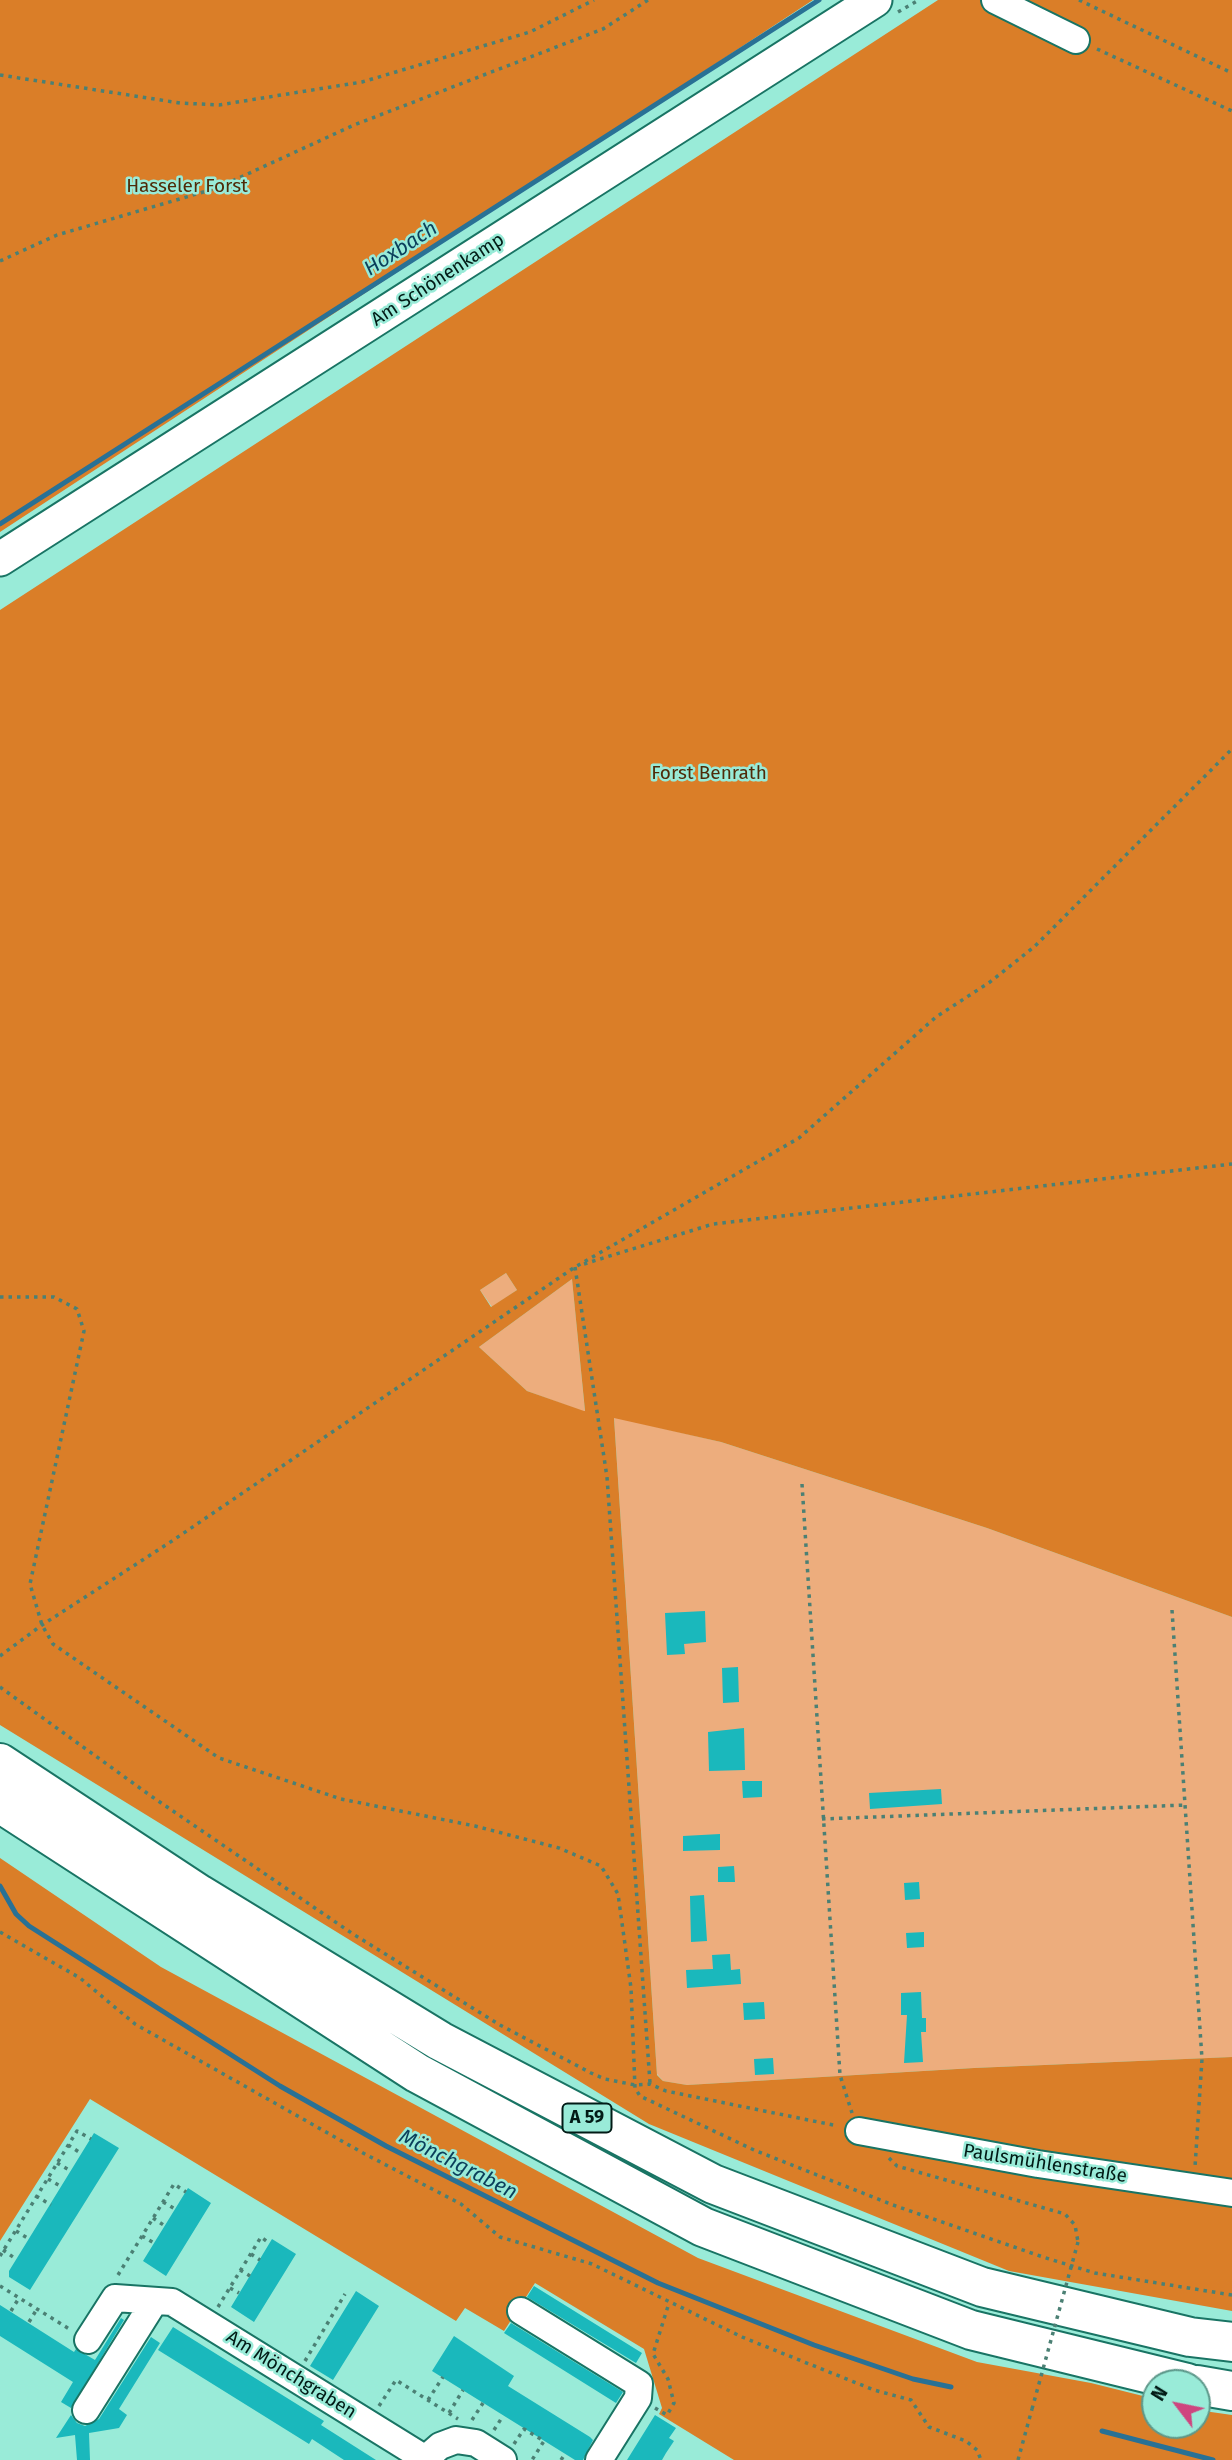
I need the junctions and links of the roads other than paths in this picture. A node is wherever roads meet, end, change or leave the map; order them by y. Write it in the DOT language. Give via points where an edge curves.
graph roads {
  1 [pos="875,0"];
  2 [pos="995,0"];
  3 [pos="1076,40"];
  4 [pos="0,559"];
  5 [pos="0,1763"];
  6 [pos="0,1803"];
  7 [pos="859,2131"];
  8 [pos="1232,2193"];
  9 [pos="154,2302"];
  10 [pos="521,2311"];
  11 [pos="88,2340"];
  12 [pos="1232,2342"];
  13 [pos="1141,2372"];
  14 [pos="1211,2387"];
  15 [pos="1232,2391"];
  16 [pos="86,2410"];
  17 [pos="501,2449"];
  18 [pos="424,2459"];
  19 [pos="600,2460"];
  1 -- 4 [label="main road, Am Schönenkamp"];
  2 -- 3 [label="street"];
  5 -- 12 [label="highway, A 59" via="199,1895 439,2041 713,2184 982,2287 1190,2337"];
  6 -- 13 [label="highway, A 59" via="416,2073 703,2227 971,2330"];
  7 -- 8 [label="street, Paulsmühlenstraße"];
  9 -- 11 [label="street, Am Mönchgraben" via="115,2298"];
  9 -- 16 [label="street"];
  9 -- 18 [label="street, Am Mönchgraben" via="172,2302"];
  10 -- 19 [label="street" via="638,2391"];
  14 -- 15 [label="highway"];
  17 -- 18 [label="street, Am Mönchgraben" via="456,2440"];
}
